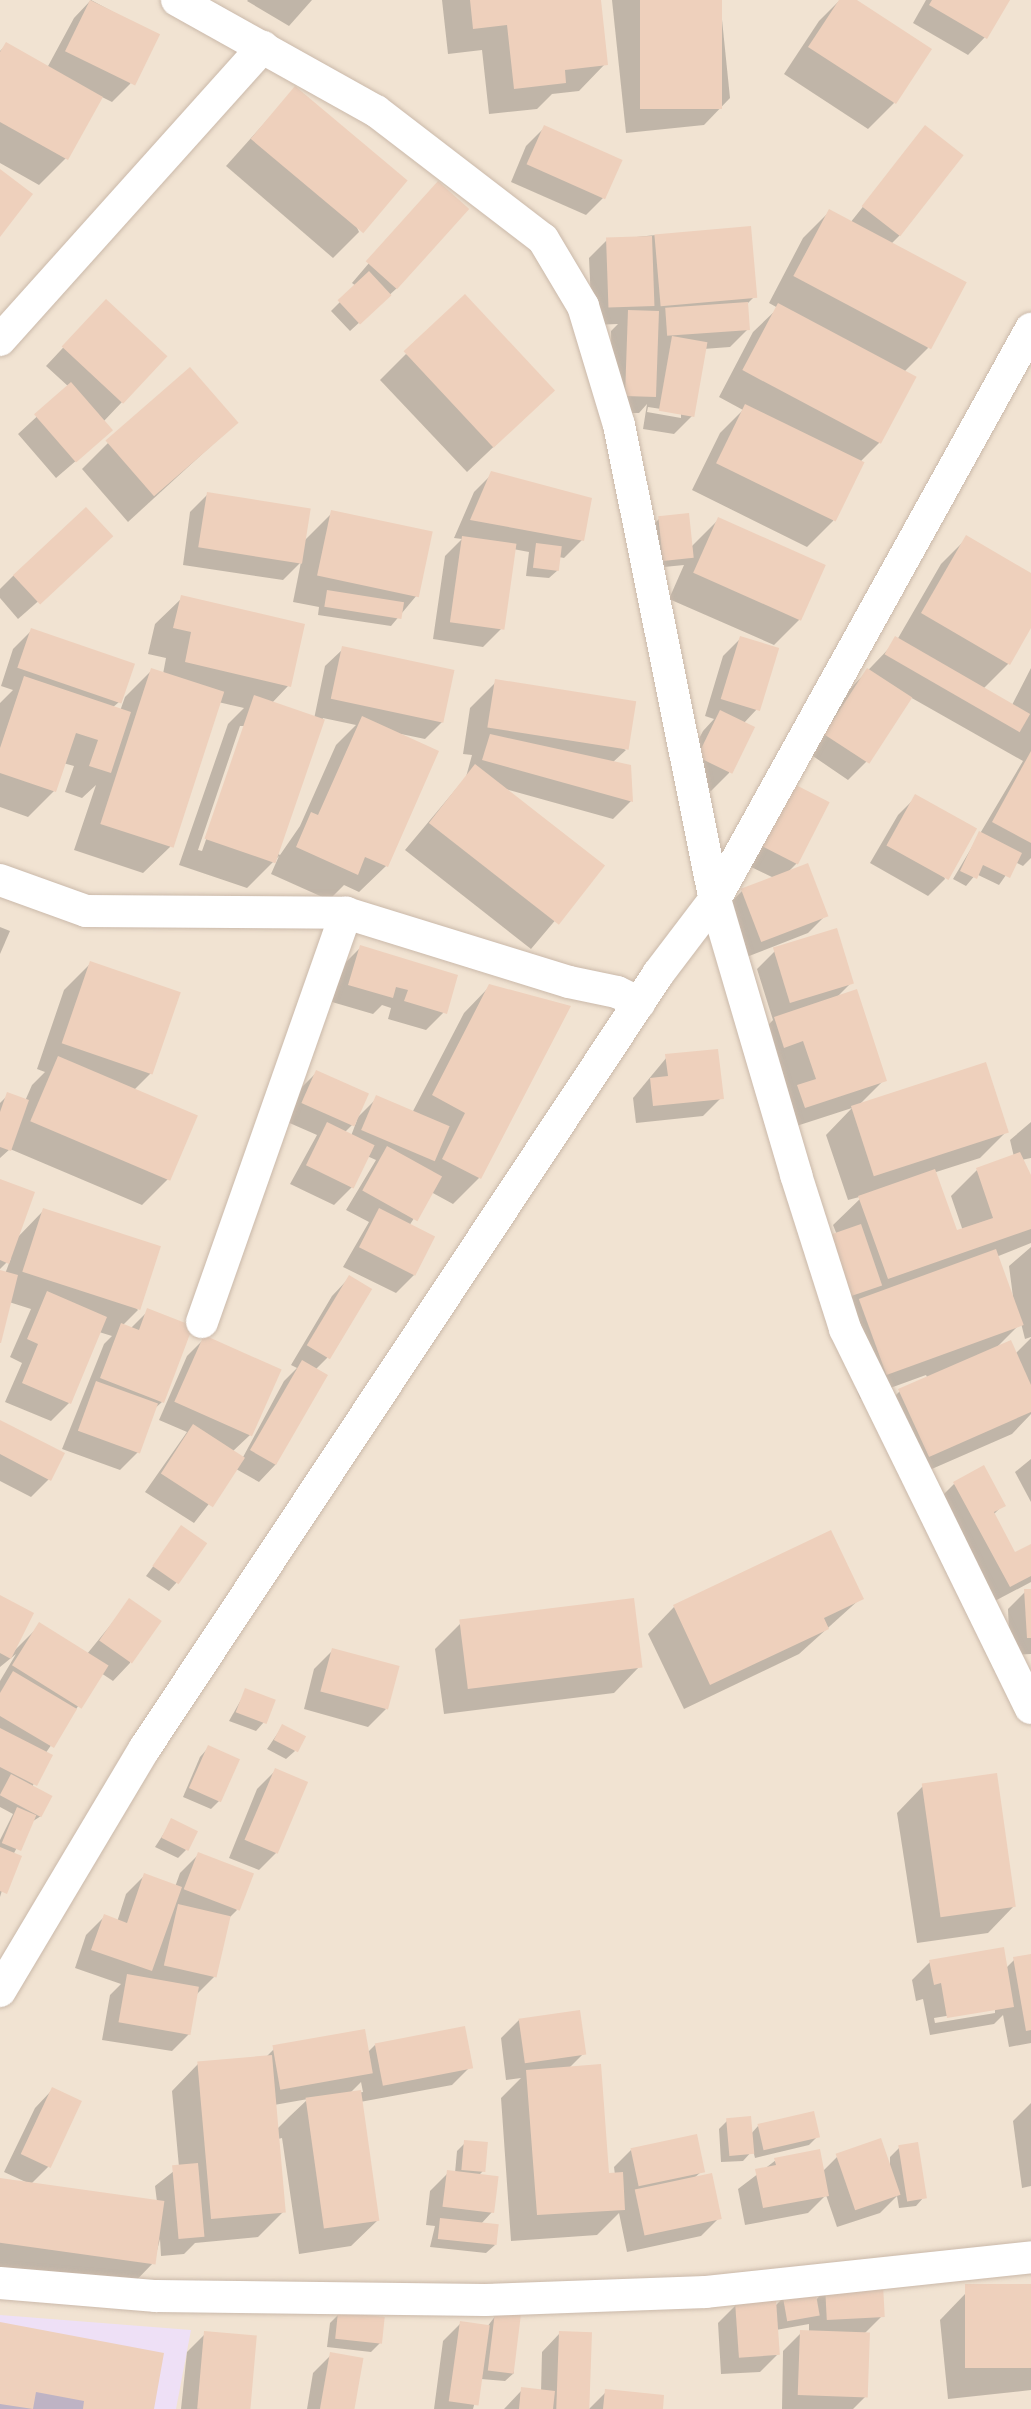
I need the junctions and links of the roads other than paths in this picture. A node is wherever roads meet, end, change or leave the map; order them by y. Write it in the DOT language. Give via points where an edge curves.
graph roads {
  1 [pos="178,0"];
  2 [pos="263,46"];
  3 [pos="1031,329"];
  4 [pos="0,340"];
  5 [pos="0,880"];
  6 [pos="716,899"];
  7 [pos="346,914"];
  8 [pos="640,1003"];
  9 [pos="202,1322"];
  10 [pos="1031,1708"];
  11 [pos="0,1991"];
  12 [pos="1031,2257"];
  13 [pos="0,2283"];
  1 -- 2 [label="street"];
  2 -- 4 [label="street"];
  2 -- 6 [label="street" via="376,110 544,239 583,306 619,425"];
  3 -- 6 [label="street"];
  5 -- 7 [label="street" via="86,911"];
  6 -- 8 [label="street"];
  6 -- 10 [label="street" via="846,1330"];
  7 -- 8 [label="street"];
  7 -- 9 [label="street"];
  8 -- 11 [label="street" via="145,1748"];
  12 -- 13 [label="street" via="706,2292 485,2300 156,2296"];
}
